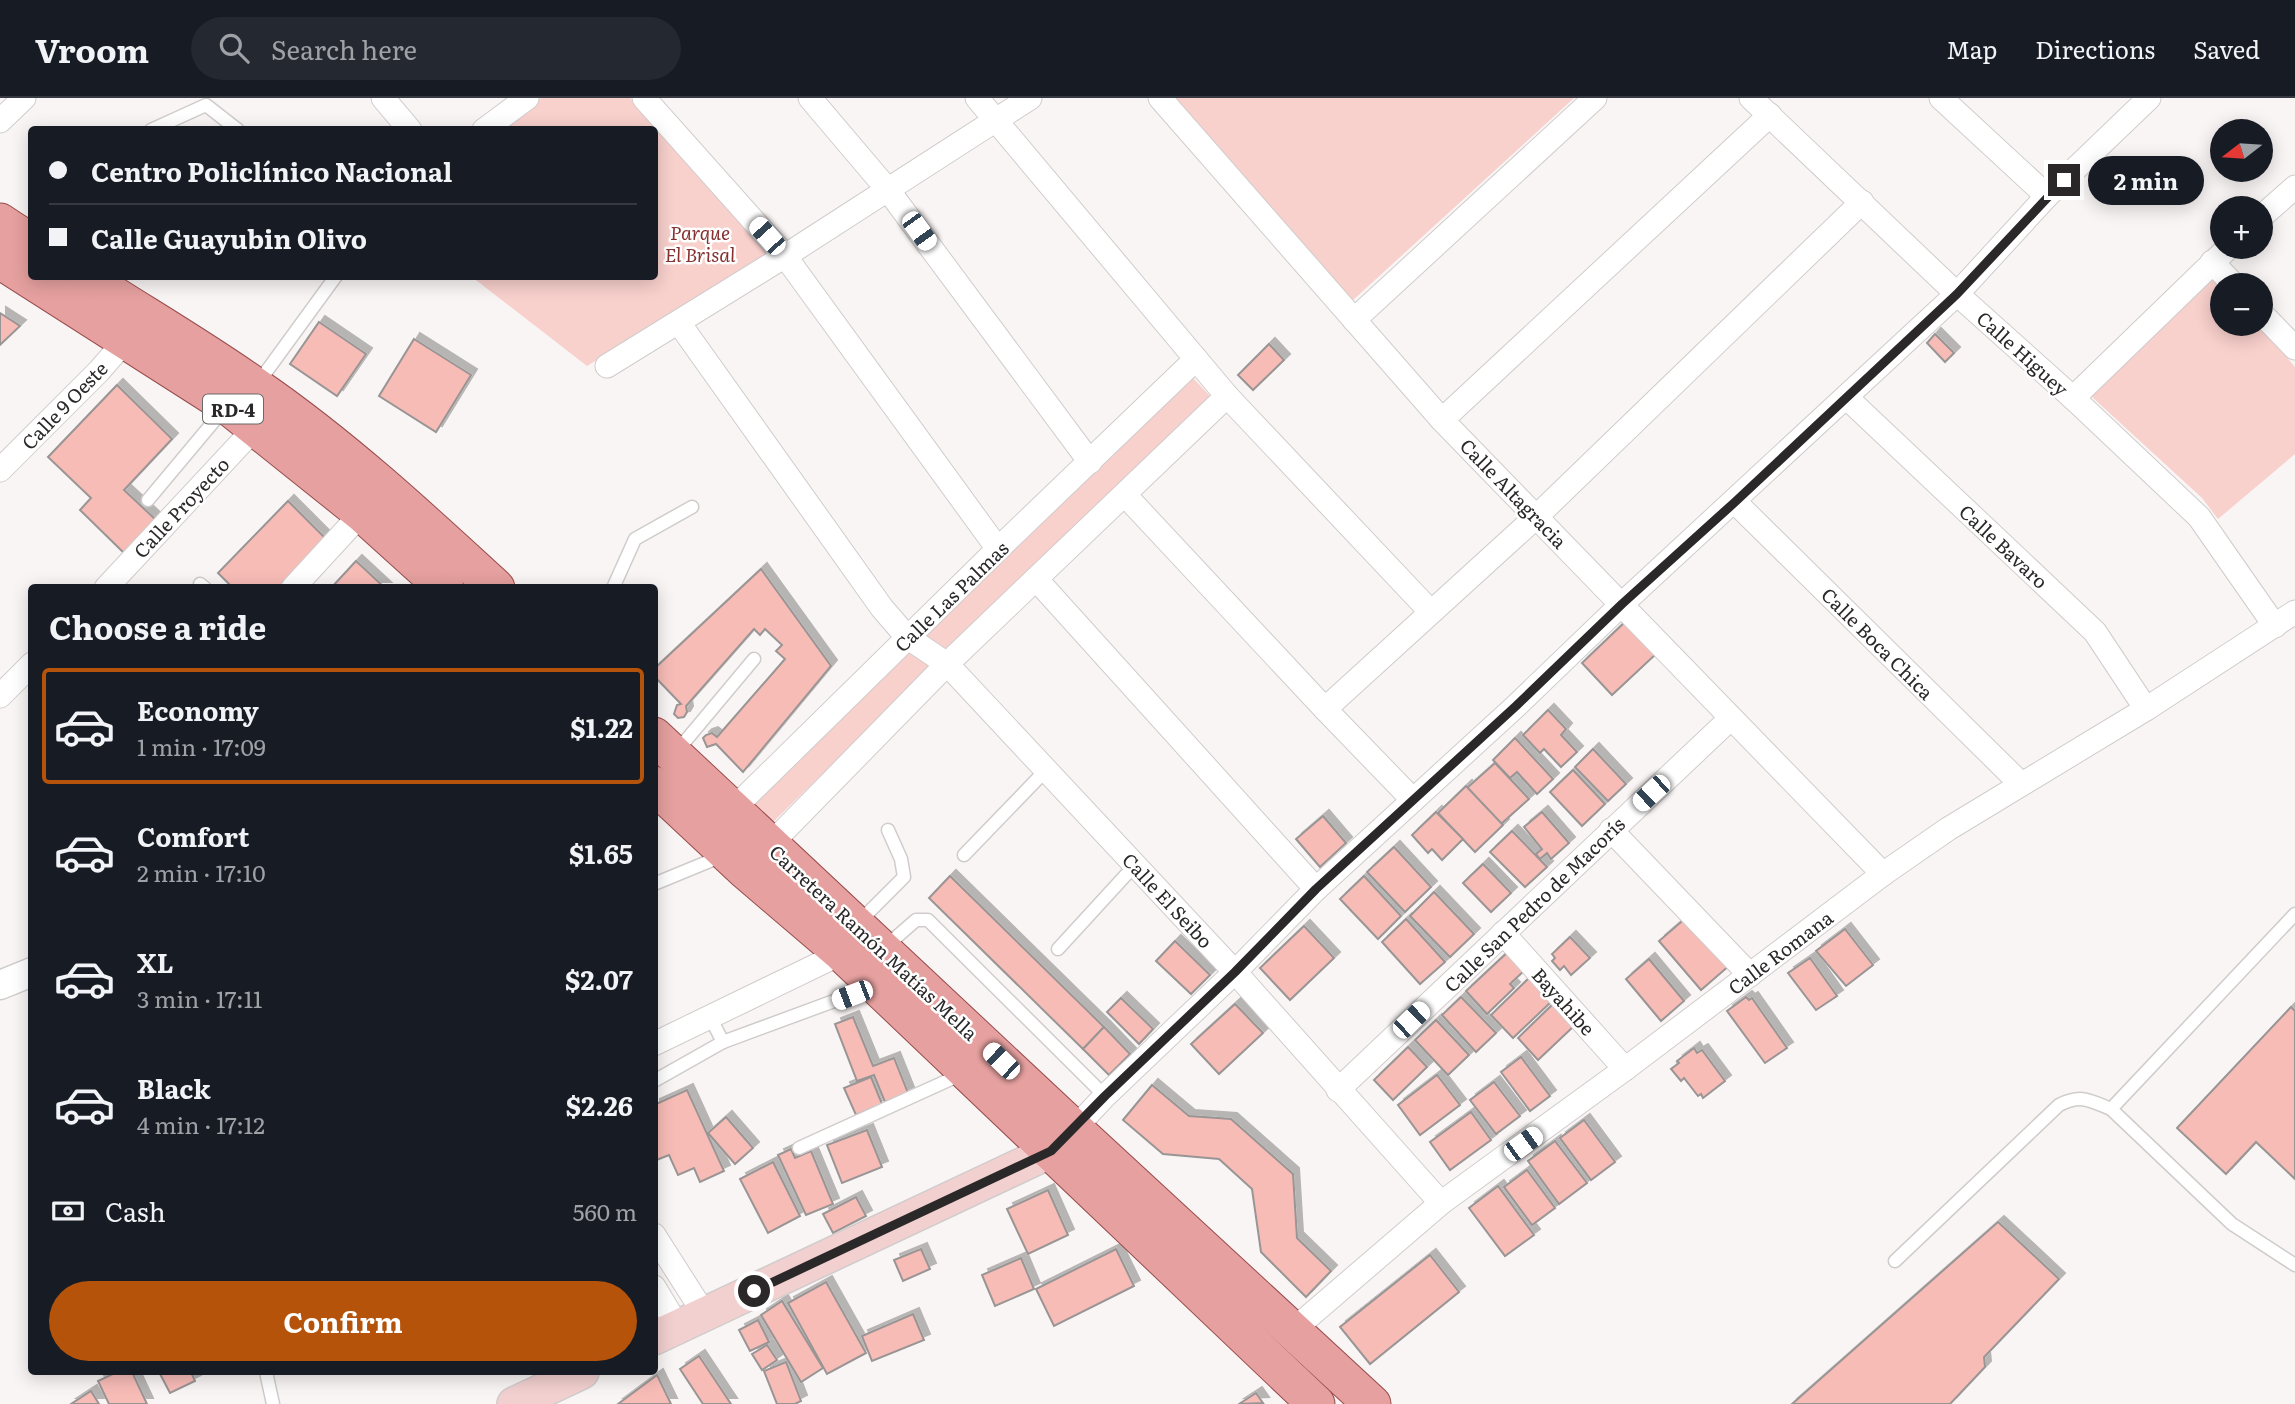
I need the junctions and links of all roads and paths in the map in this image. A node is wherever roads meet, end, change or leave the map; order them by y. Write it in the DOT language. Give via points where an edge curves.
graph roads {
  1 [pos="24,98"];
  2 [pos="383,98"];
  3 [pos="527,98"];
  4 [pos="644,98"];
  5 [pos="810,98"];
  6 [pos="977,98"];
  7 [pos="1030,98"];
  8 [pos="1160,98"];
  9 [pos="1594,98"];
  10 [pos="1751,98"];
  11 [pos="1941,98"];
  12 [pos="2149,98"];
  13 [pos="1770,115"];
  14 [pos="0,121"];
  15 [pos="997,121"];
  16 [pos="161,126"];
  17 [pos="233,126"];
  18 [pos="407,126"];
  19 [pos="489,126"];
  20 [pos="2295,187"];
  21 [pos="888,190"];
  22 [pos="2047,196"];
  23 [pos="1862,202"];
  24 [pos="2273,207"];
  25 [pos="785,256"];
  26 [pos="2215,259"];
  27 [pos="2212,262"];
  28 [pos="2223,273"];
  29 [pos="62,280"];
  30 [pos="89,280"];
  31 [pos="333,280"];
  32 [pos="1957,294"];
  33 [pos="1354,320"];
  34 [pos="679,323"];
  35 [pos="2273,325"];
  36 [pos="126,340"];
  37 [pos="2295,348"];
  38 [pos="1196,359"];
  39 [pos="607,366"];
  40 [pos="242,395"];
  41 [pos="1227,396"];
  42 [pos="1846,397"];
  43 [pos="2073,398"];
  44 [pos="1443,420"];
  45 [pos="256,427"];
  46 [pos="1090,462"];
  47 [pos="0,470"];
  48 [pos="1125,495"];
  49 [pos="148,500"];
  50 [pos="1735,502"];
  51 [pos="692,507"];
  52 [pos="362,513"];
  53 [pos="1537,516"];
  54 [pos="998,549"];
  55 [pos="1036,579"];
  56 [pos="110,584"];
  57 [pos="297,584"];
  58 [pos="441,584"];
  59 [pos="492,584"];
  60 [pos="615,584"];
  61 [pos="1622,604"];
  62 [pos="1430,611"];
  63 [pos="2295,612"];
  64 [pos="2275,626"];
  65 [pos="907,638"];
  66 [pos="754,659"];
  67 [pos="947,664"];
  68 [pos="28,668"];
  69 [pos="0,696"];
  70 [pos="1325,709"];
  71 [pos="2146,709"];
  72 [pos="1731,718"];
  73 [pos="664,745"];
  74 [pos="1046,770"];
  75 [pos="2021,784"];
  76 [pos="658,788"];
  77 [pos="1413,800"];
  78 [pos="888,830"];
  79 [pos="1611,830"];
  80 [pos="728,842"];
  81 [pos="770,844"];
  82 [pos="964,855"];
  83 [pos="1135,864"];
  84 [pos="1883,874"];
  85 [pos="658,883"];
  86 [pos="1316,889"];
  87 [pos="2295,914"];
  88 [pos="1503,933"];
  89 [pos="849,939"];
  90 [pos="1058,948"];
  91 [pos="883,949"];
  92 [pos="1235,972"];
  93 [pos="28,974"];
  94 [pos="1750,975"];
  95 [pos="0,985"];
  96 [pos="876,986"];
  97 [pos="711,1019"];
  98 [pos="658,1042"];
  99 [pos="723,1042"];
  100 [pos="1625,1069"];
  101 [pos="966,1073"];
  102 [pos="658,1079"];
  103 [pos="1338,1090"];
  104 [pos="1105,1096"];
  105 [pos="2111,1109"];
  106 [pos="1062,1140"];
  107 [pos="799,1148"];
  108 [pos="1441,1203"];
  109 [pos="658,1250"];
  110 [pos="1895,1262"];
  111 [pos="2295,1265"];
  112 [pos="658,1293"];
  113 [pos="679,1327"];
  114 [pos="1292,1331"];
  115 [pos="267,1375"];
  116 [pos="576,1375"];
  117 [pos="273,1404"];
  118 [pos="514,1404"];
  119 [pos="1317,1404"];
  120 [pos="1372,1404"];
  1 -- 14 [label="street"];
  2 -- 18 [label="street"];
  3 -- 19 [label="street"];
  4 -- 25 [label="street"];
  5 -- 21 [label="street"];
  6 -- 15 [label="street"];
  7 -- 15 [label="street"];
  8 -- 33 [label="street, Calle Altagracia"];
  9 -- 33 [label="street"];
  10 -- 13 [label="street, Calle Higuey"];
  11 -- 22 [label="street"];
  12 -- 22 [label="street"];
  13 -- 23 [label="street, Calle Higuey"];
  13 -- 44 [label="street"];
  15 -- 21 [label="street"];
  15 -- 38 [label="street"];
  16 -- 17 [label="lane" via="206,105"];
  20 -- 24 [label="street"];
  21 -- 25 [label="street"];
  21 -- 46 [label="street"];
  22 -- 32 [label="street"];
  23 -- 32 [label="street, Calle Higuey"];
  23 -- 53 [label="street"];
  25 -- 34 [label="street"];
  25 -- 54 [label="street"];
  26 -- 27 [label="street"];
  27 -- 28 [label="street"];
  27 -- 43 [label="street"];
  29 -- 36 [label="main road, RD-4"];
  30 -- 40 [label="main road, RD-4"];
  31 -- 40 [label="lane"];
  32 -- 42 [label="street"];
  32 -- 43 [label="street, Calle Higuey"];
  33 -- 44 [label="street, Calle Altagracia"];
  34 -- 39 [label="street"];
  34 -- 65 [label="street, Calle El Seibo"];
  35 -- 37 [label="street"];
  36 -- 40 [label="main road, RD-4"];
  36 -- 47 [label="street, Calle 9 Oeste"];
  38 -- 41 [label="street"];
  38 -- 46 [label="street, Calle Las Palmas"];
  40 -- 45 [label="main road, RD-4"];
  40 -- 49 [label="lane"];
  40 -- 59 [label="main road, RD-4" via="331,442"];
  41 -- 48 [label="street"];
  41 -- 62 [label="street"];
  42 -- 50 [label="street"];
  42 -- 71 [label="street, Calle Bavaro" via="2095,632"];
  43 -- 64 [label="street, Calle Higuey" via="2199,517"];
  44 -- 53 [label="street, Calle Altagracia"];
  45 -- 52 [label="main road, RD-4"];
  45 -- 56 [label="street, Calle Proyecto"];
  46 -- 54 [label="street, Calle Las Palmas"];
  48 -- 55 [label="street"];
  48 -- 70 [label="street"];
  50 -- 61 [label="street"];
  50 -- 75 [label="street, Calle Boca Chica"];
  51 -- 60 [label="lane" via="635,540"];
  52 -- 57 [label="street"];
  52 -- 58 [label="main road, RD-4"];
  53 -- 61 [label="street, Calle Altagracia"];
  53 -- 62 [label="street"];
  54 -- 65 [label="street, Calle Las Palmas"];
  55 -- 67 [label="street"];
  55 -- 86 [label="street"];
  61 -- 72 [label="street, Calle Altagracia"];
  61 -- 77 [label="street"];
  62 -- 70 [label="street"];
  63 -- 64 [label="street, Calle Romana"];
  64 -- 71 [label="street, Calle Romana"];
  65 -- 67 [label="street, Calle El Seibo"];
  65 -- 80 [label="street, Calle Las Palmas"];
  66 -- 73 [label="lane"];
  67 -- 74 [label="street, Calle El Seibo"];
  67 -- 81 [label="street"];
  68 -- 69 [label="street"];
  70 -- 77 [label="street"];
  71 -- 75 [label="street, Calle Romana"];
  72 -- 79 [label="street, Calle San Pedro de Macorís"];
  72 -- 84 [label="street, Calle Altagracia"];
  73 -- 80 [label="main road, Carretera Ramón Matías Mella"];
  74 -- 82 [label="lane"];
  74 -- 83 [label="street, Calle El Seibo"];
  75 -- 84 [label="street, Calle Romana"];
  76 -- 80 [label="main road, Carretera Ramón Matías Mella"];
  77 -- 86 [label="street"];
  78 -- 89 [label="lane" via="904,877"];
  79 -- 88 [label="street, Calle San Pedro de Macorís"];
  79 -- 94 [label="street"];
  80 -- 81 [label="main road, Carretera Ramón Matías Mella"];
  80 -- 81 [label="street"];
  80 -- 85 [label="lane" via="705,865"];
  80 -- 89 [label="main road, Carretera Ramón Matías Mella"];
  81 -- 89 [label="main road, Carretera Ramón Matías Mella"];
  83 -- 90 [label="lane"];
  83 -- 92 [label="street, Calle El Seibo"];
  84 -- 94 [label="street, Calle Romana"];
  86 -- 92 [label="street"];
  87 -- 105 [label="lane"];
  88 -- 100 [label="street, Bayahibe"];
  88 -- 103 [label="street, Calle San Pedro de Macorís"];
  89 -- 91 [label="main road, Carretera Ramón Matías Mella"];
  89 -- 96 [label="main road, Carretera Ramón Matías Mella"];
  89 -- 97 [label="street"];
  91 -- 104 [label="lane" via="916,920 928,920"];
  91 -- 106 [label="main road, Carretera Ramón Matías Mella"];
  92 -- 103 [label="street, Calle El Seibo"];
  92 -- 104 [label="street"];
  93 -- 95 [label="street"];
  94 -- 100 [label="street, Calle Romana"];
  96 -- 99 [label="lane"];
  96 -- 101 [label="main road, Carretera Ramón Matías Mella"];
  97 -- 98 [label="street"];
  97 -- 99 [label="lane"];
  99 -- 102 [label="lane"];
  100 -- 108 [label="street, Calle Romana"];
  101 -- 106 [label="main road, Carretera Ramón Matías Mella"];
  101 -- 107 [label="lane"];
  103 -- 108 [label="street, Calle El Seibo"];
  104 -- 106 [label="street"];
  105 -- 110 [label="lane" via="2087,1099 2074,1098 2059,1105"];
  105 -- 111 [label="lane" via="2232,1224"];
  106 -- 113 [label="main road"];
  106 -- 114 [label="main road, Carretera Ramón Matías Mella"];
  106 -- 119 [label="main road, Carretera Ramón Matías Mella"];
  108 -- 114 [label="street, Calle Romana"];
  109 -- 113 [label="street"];
  112 -- 113 [label="street"];
  114 -- 120 [label="main road, Carretera Ramón Matías Mella"];
  115 -- 117 [label="lane"];
  116 -- 118 [label="main road"];
}
